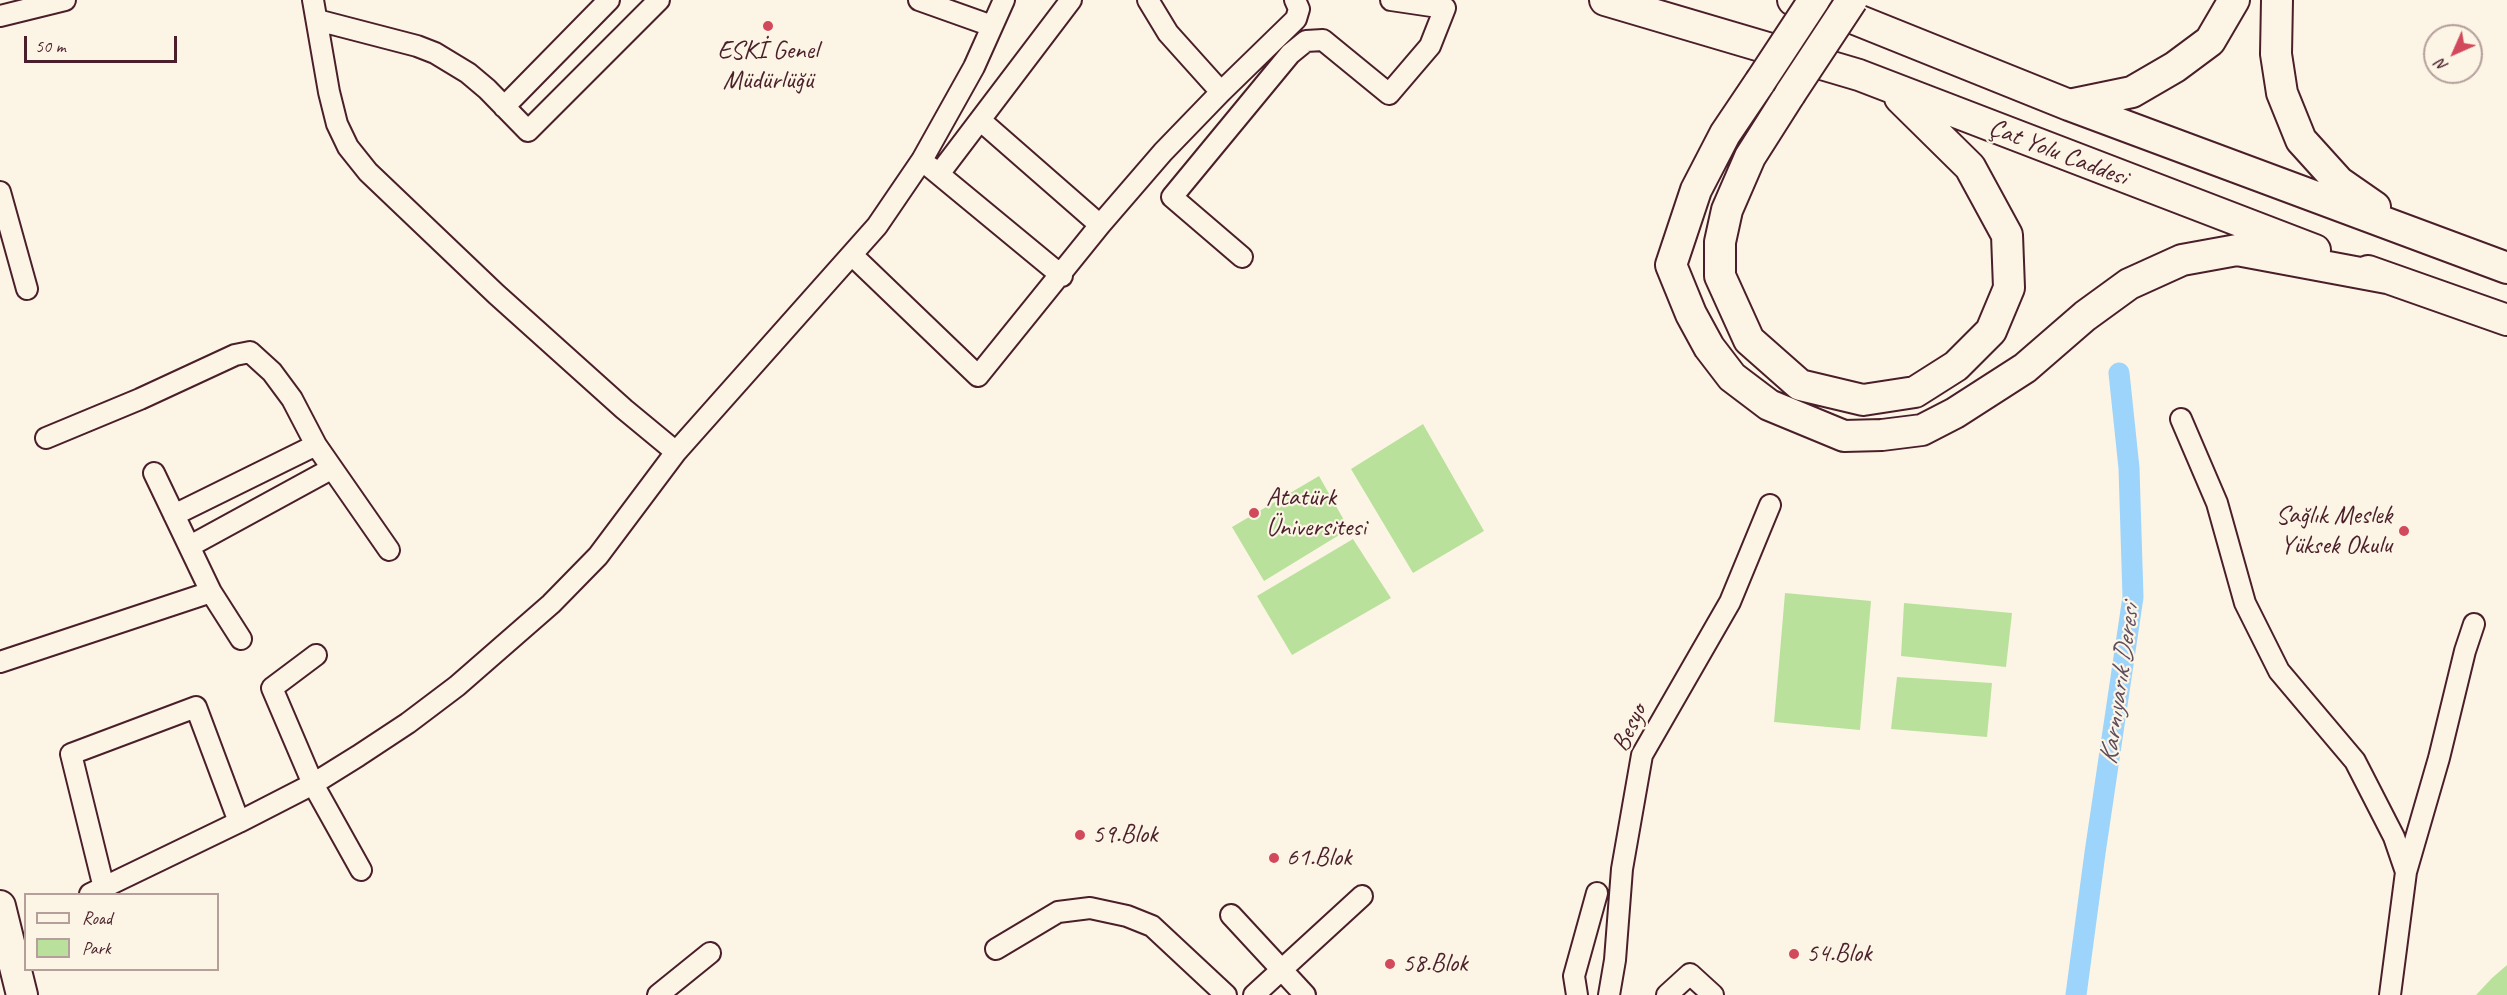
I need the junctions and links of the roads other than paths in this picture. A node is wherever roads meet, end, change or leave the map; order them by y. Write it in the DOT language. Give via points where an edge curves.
graph roads {
  1 [pos="65,0"];
  2 [pos="313,0"];
  3 [pos="609,0"];
  4 [pos="659,0"];
  5 [pos="919,0"];
  6 [pos="1004,0"];
  7 [pos="1071,0"];
  8 [pos="1148,0"];
  9 [pos="1295,0"];
  10 [pos="1391,0"];
  11 [pos="1605,0"];
  12 [pos="1793,0"];
  13 [pos="1814,0"];
  14 [pos="1852,0"];
  15 [pos="2234,0"];
  16 [pos="2277,0"];
  17 [pos="0,13"];
  18 [pos="317,20"];
  19 [pos="992,26"];
  20 [pos="1891,90"];
  21 [pos="1221,92"];
  22 [pos="2069,105"];
  23 [pos="504,107"];
  24 [pos="980,120"];
  25 [pos="922,160"];
  26 [pos="939,174"];
  27 [pos="0,192"];
  28 [pos="1100,225"];
  29 [pos="2409,231"];
  30 [pos="852,255"];
  31 [pos="1242,257"];
  32 [pos="2507,268"];
  33 [pos="1062,276"];
  34 [pos="2387,278"];
  35 [pos="27,289"];
  36 [pos="2507,320"];
  37 [pos="2181,419"];
  38 [pos="46,438"];
  39 [pos="316,446"];
  40 [pos="676,452"];
  41 [pos="332,469"];
  42 [pos="154,473"];
  43 [pos="1770,505"];
  44 [pos="174,515"];
  45 [pos="190,546"];
  46 [pos="389,550"];
  47 [pos="211,592"];
  48 [pos="2474,624"];
  49 [pos="241,639"];
  50 [pos="316,655"];
  51 [pos="0,662"];
  52 [pos="313,784"];
  53 [pos="239,822"];
  54 [pos="361,870"];
  55 [pos="2406,873"];
  56 [pos="97,891"];
  57 [pos="1597,893"];
  58 [pos="1362,896"];
  59 [pos="1231,915"];
  60 [pos="11,922"];
  61 [pos="996,949"];
  62 [pos="710,953"];
  63 [pos="1282,969"];
  64 [pos="22,995"];
  65 [pos="658,995"];
  66 [pos="1226,995"];
  67 [pos="1254,995"];
  68 [pos="1305,995"];
  69 [pos="1577,995"];
  70 [pos="1609,995"];
  71 [pos="1668,995"];
  72 [pos="1713,995"];
  73 [pos="2390,995"];
  1 -- 17 [label="street"];
  2 -- 18 [label="street"];
  3 -- 23 [label="street"];
  4 -- 23 [label="street" via="528,131"];
  5 -- 19 [label="street"];
  6 -- 19 [label="street"];
  7 -- 24 [label="street"];
  8 -- 21 [label="street" via="1168,33"];
  9 -- 21 [label="street" via="1299,9 1296,19"];
  10 -- 31 [label="street" via="1445,8 1430,46 1389,94 1323,40 1306,41 1290,54 1172,197"];
  11 -- 20 [label="highway, Çat Yolu Caddesi" via="1859,75"];
  12 -- 22 [label="highway, Çat Yolu Caddesi" via="1850,17"];
  13 -- 34 [label="highway, bridge" via="1725,134 1696,190 1671,265 1705,338 1732,376 1769,405 1844,436 1922,430 2025,368 2129,284 2182,260 2236,250"];
  14 -- 20 [label="highway, bridge" via="1750,157 1727,210 1720,242 1720,276 1749,340 1800,385 1863,400 1915,392 1956,366 1991,331 2009,288 2007,234 1970,167"];
  15 -- 22 [label="highway" via="2210,41 2175,67 2132,92"];
  16 -- 29 [label="highway" via="2276,54 2282,93 2301,140 2339,182"];
  18 -- 23 [label="street" via="435,53 468,73"];
  18 -- 40 [label="street" via="337,124 348,147 368,172 496,294"];
  19 -- 25 [label="street" via="974,67"];
  20 -- 34 [label="highway, Çat Yolu Caddesi"];
  21 -- 28 [label="street"];
  22 -- 29 [label="highway, Çat Yolu Caddesi"];
  24 -- 26 [label="street"];
  24 -- 28 [label="street"];
  25 -- 26 [label="street"];
  25 -- 30 [label="street"];
  26 -- 33 [label="street"];
  27 -- 35 [label="street"];
  28 -- 33 [label="street"];
  29 -- 32 [label="highway, Çat Yolu Caddesi"];
  30 -- 33 [label="street" via="978,376"];
  30 -- 40 [label="street"];
  34 -- 36 [label="highway, Çat Yolu Caddesi"];
  37 -- 55 [label="street" via="2217,503 2245,603 2279,671 2355,761 2394,837"];
  38 -- 39 [label="street" via="250,351 292,399"];
  39 -- 41 [label="street"];
  39 -- 44 [label="street"];
  40 -- 52 [label="street" via="598,556 508,644 408,723"];
  41 -- 45 [label="street"];
  41 -- 46 [label="street"];
  42 -- 44 [label="street"];
  43 -- 70 [label="street, Besyo" via="1730,602 1642,755 1622,869"];
  44 -- 45 [label="street"];
  45 -- 47 [label="street"];
  47 -- 49 [label="street"];
  47 -- 51 [label="street"];
  48 -- 55 [label="street"];
  50 -- 52 [label="street" via="272,688"];
  52 -- 53 [label="street"];
  52 -- 54 [label="street"];
  53 -- 56 [label="street"];
  53 -- 56 [label="street" via="196,707 71,754"];
  55 -- 73 [label="street"];
  57 -- 69 [label="street" via="1574,976"];
  58 -- 63 [label="street"];
  59 -- 63 [label="street"];
  60 -- 64 [label="highway"];
  61 -- 66 [label="street" via="1058,912 1090,908 1152,926"];
  62 -- 65 [label="street"];
  63 -- 67 [label="street"];
  63 -- 68 [label="street"];
  71 -- 72 [label="street" via="1690,974"];
}
